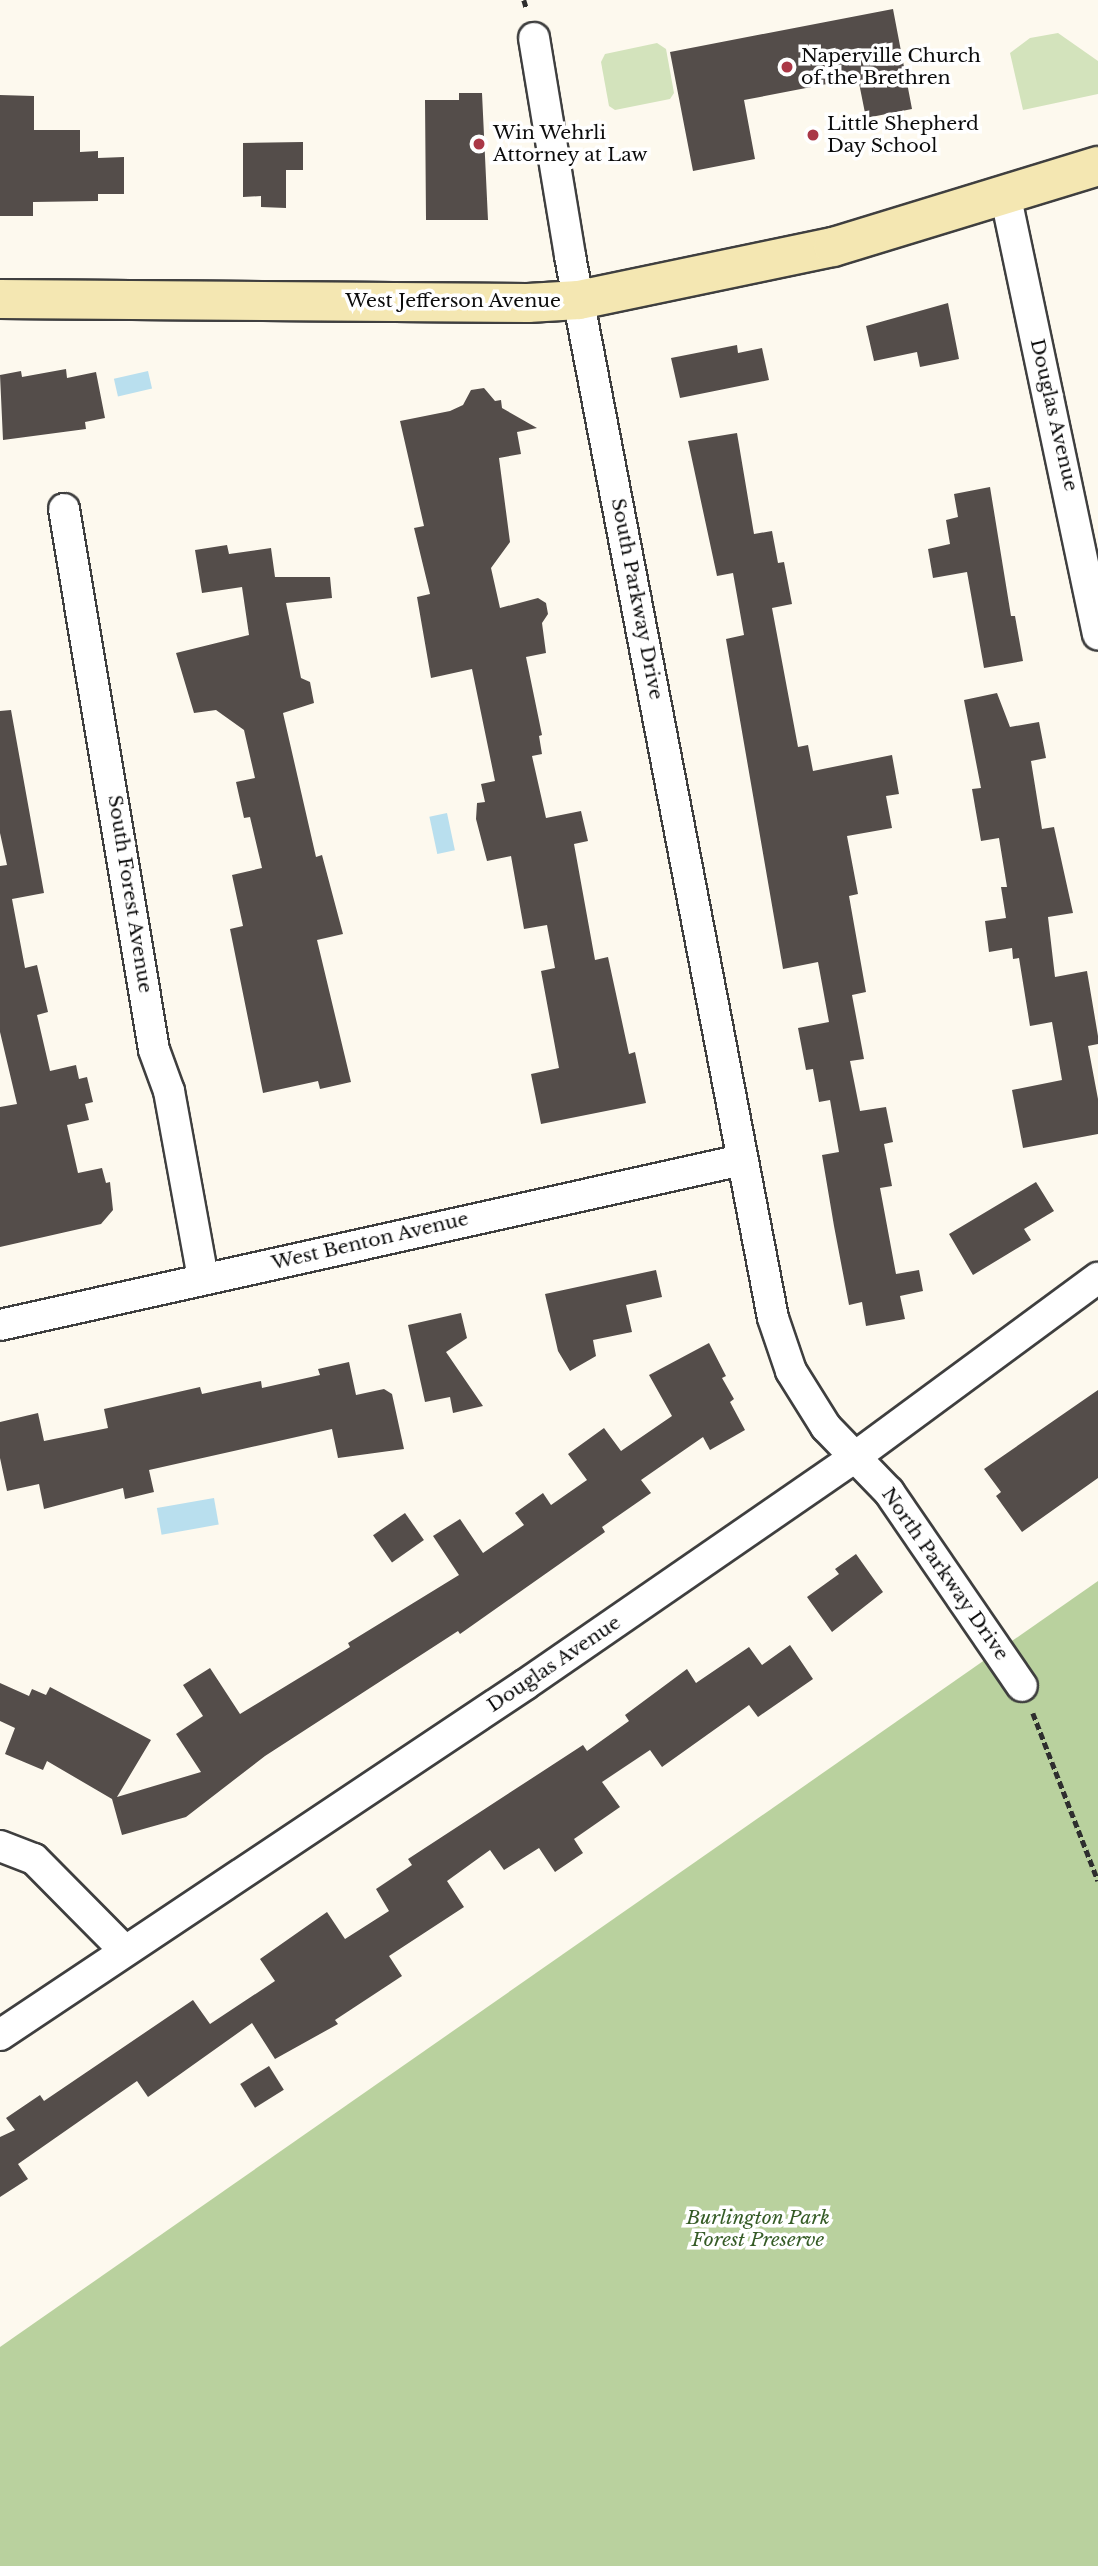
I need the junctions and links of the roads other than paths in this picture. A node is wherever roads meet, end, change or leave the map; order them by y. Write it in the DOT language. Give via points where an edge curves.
graph roads {
  1 [pos="534,38"];
  2 [pos="1098,166"];
  3 [pos="1006,198"];
  4 [pos="0,299"];
  5 [pos="579,300"];
  6 [pos="64,509"];
  7 [pos="1096,617"];
  8 [pos="742,1160"];
  9 [pos="203,1278"];
  10 [pos="1098,1278"];
  11 [pos="0,1325"];
  12 [pos="855,1457"];
  13 [pos="1022,1686"];
  14 [pos="0,1846"];
  15 [pos="123,1949"];
  16 [pos="0,2035"];
  1 -- 5 [label="street, South Parkway Drive"];
  2 -- 3 [label="street, West Jefferson Avenue"];
  3 -- 5 [label="street, West Jefferson Avenue" via="728,272"];
  3 -- 7 [label="street, Douglas Avenue"];
  4 -- 5 [label="street, West Jefferson Avenue"];
  5 -- 8 [label="street, South Parkway Drive"];
  6 -- 9 [label="street, South Forest Avenue" via="154,1050 169,1091"];
  8 -- 9 [label="street, West Benton Avenue"];
  8 -- 12 [label="street, North Parkway Drive" via="773,1318 792,1371 825,1427"];
  9 -- 11 [label="street, West Benton Avenue"];
  10 -- 12 [label="street, Douglas Avenue"];
  12 -- 13 [label="street, North Parkway Drive" via="889,1492"];
  12 -- 15 [label="street, Douglas Avenue" via="526,1684"];
  14 -- 15 [label="street" via="34,1859"];
  15 -- 16 [label="street, Douglas Avenue"];
}
